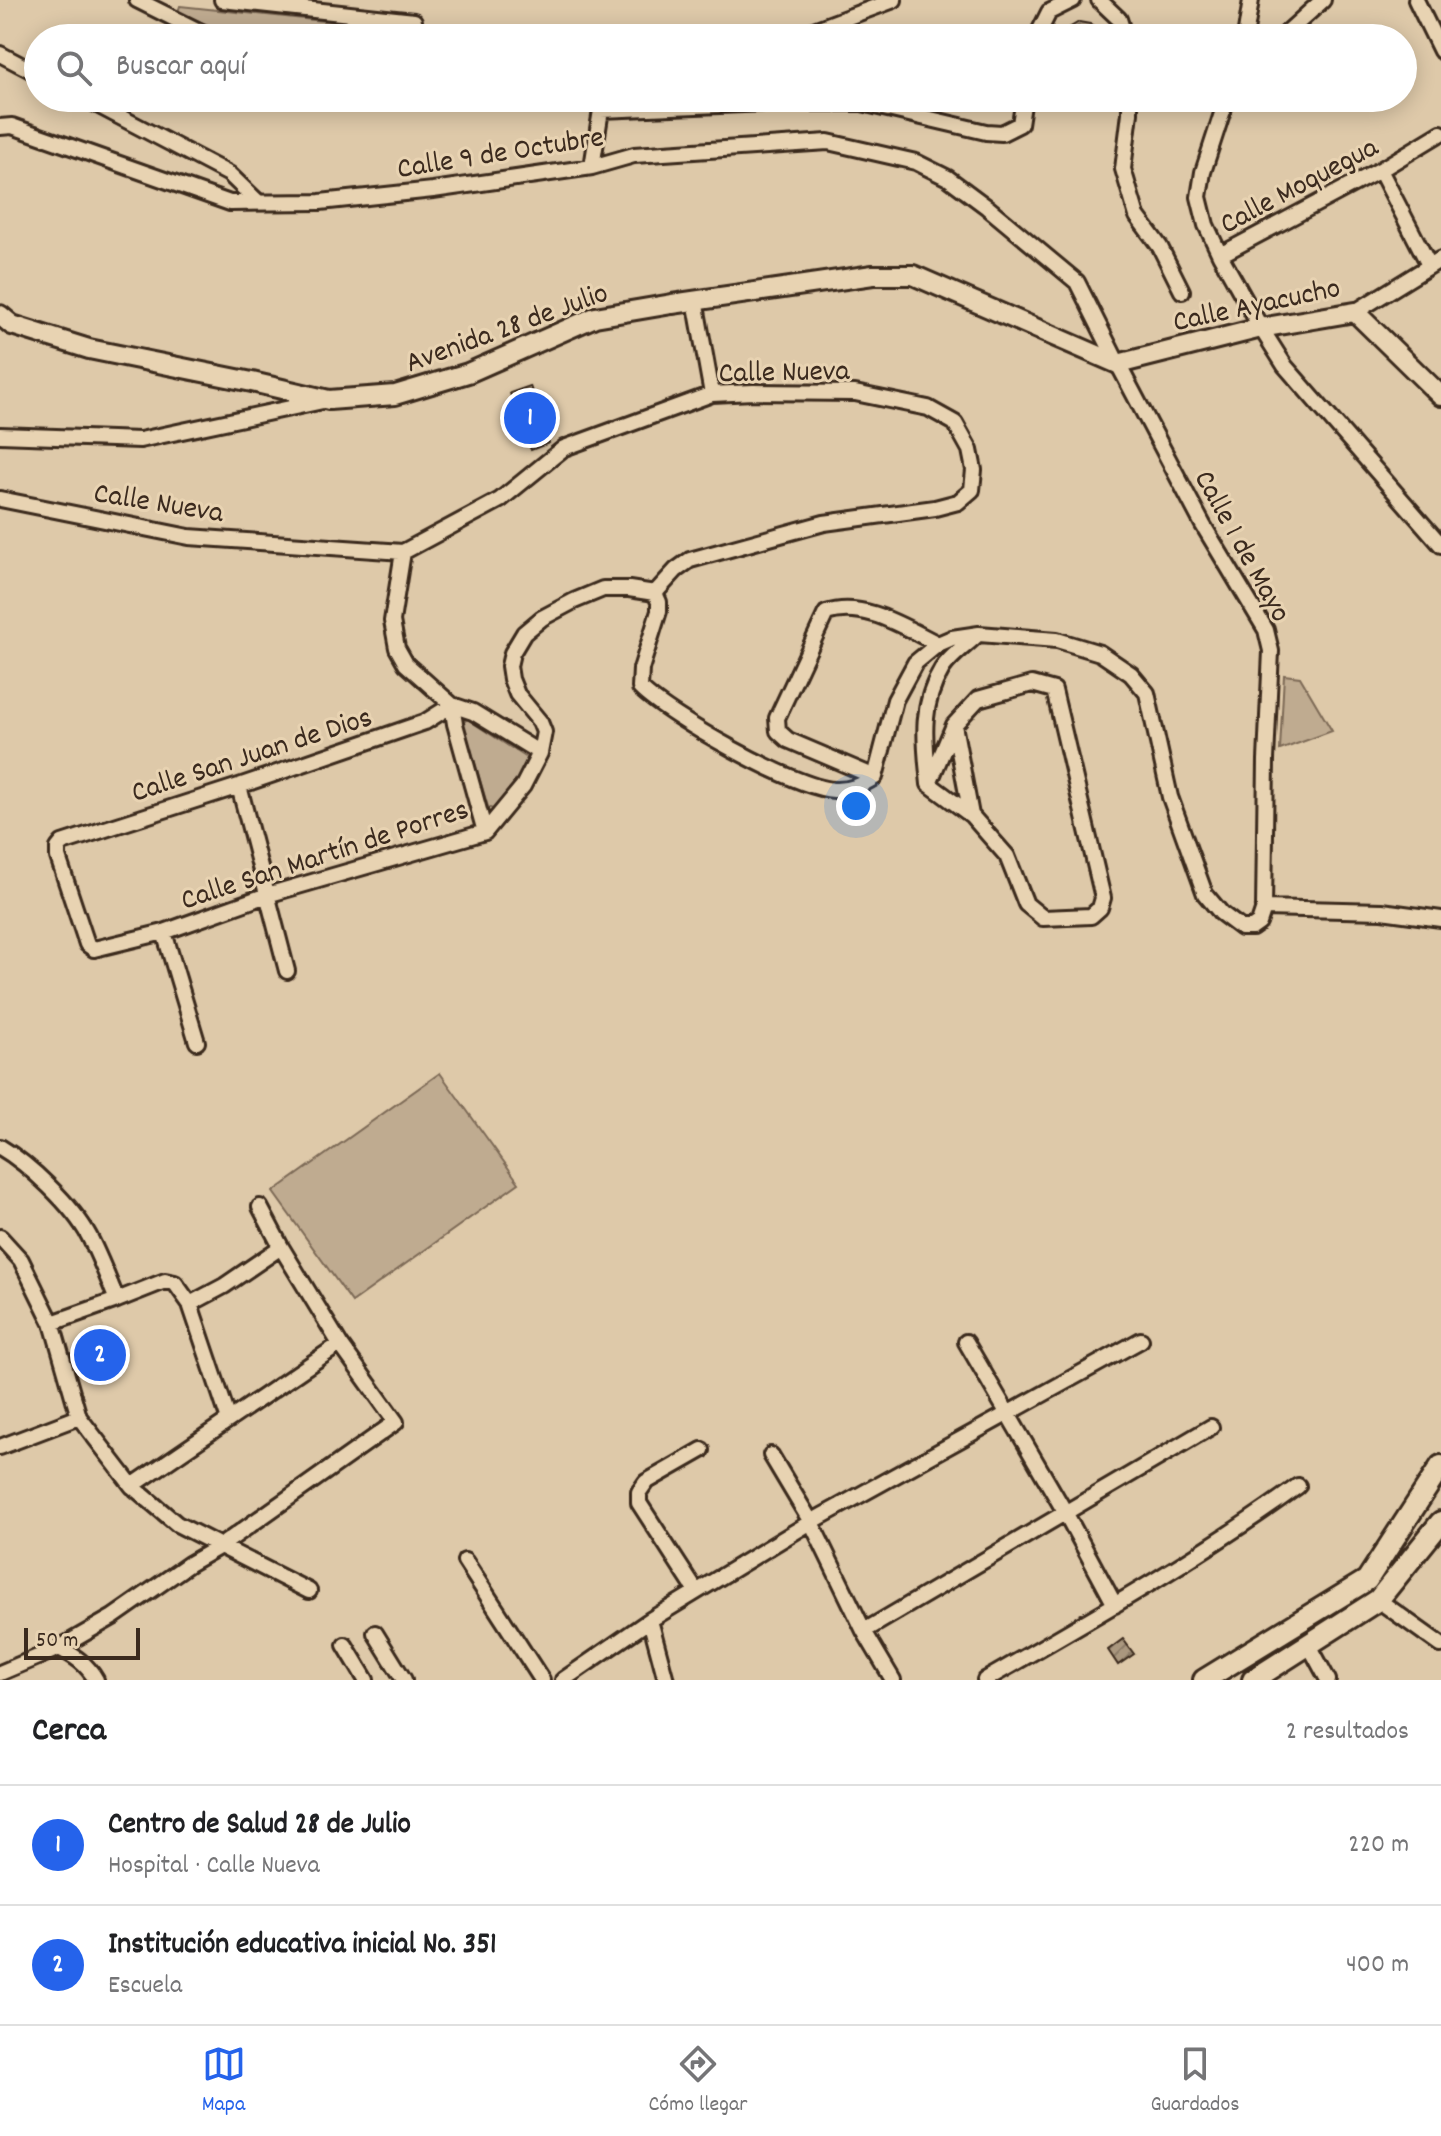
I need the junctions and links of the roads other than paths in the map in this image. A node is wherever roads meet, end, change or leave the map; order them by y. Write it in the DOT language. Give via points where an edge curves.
graph roads {
  1 [pos="137,0"];
  2 [pos="222,0"];
  3 [pos="894,0"];
  4 [pos="1073,0"];
  5 [pos="1099,0"];
  6 [pos="1251,0"];
  7 [pos="1416,0"];
  8 [pos="1314,3"];
  9 [pos="185,24"];
  10 [pos="414,24"];
  11 [pos="830,24"];
  12 [pos="1043,24"];
  13 [pos="1121,24"];
  14 [pos="1247,24"];
  15 [pos="1294,24"];
  16 [pos="1441,51"];
  17 [pos="0,54"];
  18 [pos="24,67"];
  19 [pos="111,112"];
  20 [pos="599,112"];
  21 [pos="900,112"];
  22 [pos="1022,112"];
  23 [pos="1130,112"];
  24 [pos="1222,112"];
  25 [pos="1,127"];
  26 [pos="1441,133"];
  27 [pos="592,167"];
  28 [pos="1380,170"];
  29 [pos="258,202"];
  30 [pos="1220,255"];
  31 [pos="1435,262"];
  32 [pos="1182,291"];
  33 [pos="695,300"];
  34 [pos="1355,312"];
  35 [pos="0,315"];
  36 [pos="1261,328"];
  37 [pos="1118,364"];
  38 [pos="712,394"];
  39 [pos="1441,396"];
  40 [pos="329,400"];
  41 [pos="0,427"];
  42 [pos="0,435"];
  43 [pos="23,437"];
  44 [pos="0,499"];
  45 [pos="1441,545"];
  46 [pos="403,552"];
  47 [pos="655,593"];
  48 [pos="979,634"];
  49 [pos="938,644"];
  50 [pos="452,705"];
  51 [pos="954,725"];
  52 [pos="540,753"];
  53 [pos="875,777"];
  54 [pos="929,784"];
  55 [pos="239,786"];
  56 [pos="971,815"];
  57 [pos="485,832"];
  58 [pos="267,895"];
  59 [pos="1264,908"];
  60 [pos="1441,919"];
  61 [pos="164,932"];
  62 [pos="87,944"];
  63 [pos="287,971"];
  64 [pos="197,1042"];
  65 [pos="0,1147"];
  66 [pos="260,1207"];
  67 [pos="0,1237"];
  68 [pos="281,1247"];
  69 [pos="117,1300"];
  70 [pos="190,1304"];
  71 [pos="52,1323"];
  72 [pos="1141,1340"];
  73 [pos="966,1342"];
  74 [pos="340,1344"];
  75 [pos="1008,1415"];
  76 [pos="79,1417"];
  77 [pos="229,1420"];
  78 [pos="1211,1427"];
  79 [pos="0,1447"];
  80 [pos="702,1450"];
  81 [pos="771,1455"];
  82 [pos="1441,1466"];
  83 [pos="132,1486"];
  84 [pos="1298,1486"];
  85 [pos="1065,1512"];
  86 [pos="811,1522"];
  87 [pos="1441,1522"];
  88 [pos="222,1545"];
  89 [pos="465,1561"];
  90 [pos="309,1591"];
  91 [pos="696,1591"];
  92 [pos="1378,1600"];
  93 [pos="1115,1605"];
  94 [pos="650,1620"];
  95 [pos="864,1631"];
  96 [pos="375,1633"];
  97 [pos="345,1645"];
  98 [pos="1309,1645"];
  99 [pos="1441,1645"];
  100 [pos="59,1648"];
  101 [pos="0,1673"];
  102 [pos="96,1680"];
  103 [pos="366,1680"];
  104 [pos="404,1680"];
  105 [pos="542,1680"];
  106 [pos="563,1680"];
  107 [pos="666,1680"];
  108 [pos="893,1680"];
  109 [pos="985,1680"];
  110 [pos="1204,1680"];
  111 [pos="1253,1680"];
  112 [pos="1328,1680"];
  1 -- 9 [label="street"];
  2 -- 10 [label="street"];
  3 -- 11 [label="street"];
  4 -- 12 [label="street" via="1049,12"];
  5 -- 13 [label="street"];
  6 -- 14 [label="street"];
  7 -- 16 [label="street"];
  8 -- 15 [label="street"];
  17 -- 18 [label="street"];
  19 -- 29 [label="street" via="229,174"];
  20 -- 27 [label="street"];
  21 -- 22 [label="street" via="1002,133 1020,124"];
  23 -- 32 [label="street" via="1123,169 1137,216"];
  24 -- 30 [label="street" via="1199,197"];
  25 -- 29 [label="street, Calle 9 de Octubre" via="12,126 230,203"];
  26 -- 28 [label="street, Calle Moquegua"];
  27 -- 29 [label="street, Calle 9 de Octubre" via="320,202"];
  27 -- 37 [label="street, Calle 9 de Octubre" via="634,155 828,142 916,162 987,207 1077,282"];
  28 -- 30 [label="street, Calle Moquegua"];
  28 -- 31 [label="street"];
  30 -- 36 [label="street"];
  31 -- 34 [label="street, Calle Ayacucho"];
  33 -- 37 [label="street, Avenida 28 de Julio" via="873,275 913,275"];
  33 -- 38 [label="street"];
  33 -- 40 [label="street, Avenida 28 de Julio" via="595,317 468,373 395,395"];
  34 -- 36 [label="street, Calle Ayacucho"];
  34 -- 39 [label="street"];
  35 -- 40 [label="street, Avenida 28 de Julio" via="12,325 89,349"];
  36 -- 37 [label="street, Calle Ayacucho"];
  36 -- 45 [label="street" via="1285,366"];
  37 -- 59 [label="street, Calle 1 de Mayo" via="1203,525 1266,630 1271,651"];
  38 -- 46 [label="street, Calle Nueva" via="564,448 500,500"];
  38 -- 47 [label="street, Calle Nueva" via="855,393 928,408 955,423 970,450 972,490 958,502 935,508 824,523 690,560"];
  40 -- 43 [label="street" via="140,440"];
  41 -- 43 [label="street"];
  42 -- 43 [label="street"];
  44 -- 46 [label="street, Calle Nueva" via="189,537"];
  46 -- 50 [label="street" via="392,621 397,648 406,664"];
  47 -- 52 [label="street" via="603,589 563,606 524,633 509,666 517,694 544,732"];
  47 -- 53 [label="street" via="659,611 640,688 650,698 716,740 797,780 834,790 859,787"];
  48 -- 49 [label="street"];
  48 -- 54 [label="street" via="943,667 926,705"];
  48 -- 59 [label="street" via="1057,640 1100,653 1131,674 1147,693 1170,797 1205,894 1241,928 1259,923"];
  49 -- 53 [label="street" via="915,663 895,700"];
  49 -- 53 [label="street" via="874,614 840,608 826,613 777,718 778,731"];
  50 -- 52 [label="street"];
  50 -- 55 [label="street, Calle San Juan de Dios" via="425,722"];
  50 -- 57 [label="street"];
  51 -- 54 [label="street"];
  51 -- 56 [label="street"];
  51 -- 56 [label="street" via="978,699 1032,684 1054,690 1103,898 1100,908 1091,916 1043,918 1026,904 1007,856"];
  52 -- 57 [label="street, Calle San Martín de Porres" via="523,786"];
  54 -- 56 [label="street"];
  55 -- 58 [label="street"];
  55 -- 62 [label="street, Calle San Juan de Dios" via="62,843 58,857"];
  57 -- 58 [label="street, Calle San Martín de Porres"];
  58 -- 61 [label="street, Calle San Martín de Porres"];
  58 -- 63 [label="street"];
  59 -- 60 [label="street" via="1382,911"];
  61 -- 62 [label="street, Calle San Martín de Porres" via="94,949"];
  61 -- 64 [label="street"];
  65 -- 69 [label="street" via="19,1158 67,1205 88,1234"];
  66 -- 68 [label="street"];
  67 -- 71 [label="street" via="21,1260"];
  68 -- 70 [label="street"];
  68 -- 74 [label="street"];
  69 -- 70 [label="street" via="171,1281"];
  69 -- 71 [label="street"];
  70 -- 77 [label="street"];
  71 -- 76 [label="street"];
  72 -- 75 [label="street"];
  73 -- 75 [label="street"];
  74 -- 77 [label="street"];
  74 -- 88 [label="street" via="396,1422"];
  75 -- 85 [label="street"];
  75 -- 86 [label="street"];
  76 -- 79 [label="street"];
  76 -- 83 [label="street"];
  77 -- 83 [label="street"];
  78 -- 85 [label="street"];
  80 -- 91 [label="street" via="646,1482 639,1492 639,1503"];
  81 -- 86 [label="street"];
  82 -- 110 [label="main road" via="1367,1580"];
  83 -- 88 [label="street" via="177,1524"];
  84 -- 93 [label="street"];
  85 -- 93 [label="street"];
  85 -- 95 [label="street"];
  86 -- 91 [label="street"];
  86 -- 95 [label="street"];
  87 -- 92 [label="main road"];
  88 -- 90 [label="street"];
  88 -- 100 [label="street"];
  89 -- 105 [label="street"];
  91 -- 94 [label="street"];
  92 -- 98 [label="main road"];
  92 -- 99 [label="street"];
  93 -- 109 [label="street"];
  94 -- 106 [label="street"];
  94 -- 107 [label="street"];
  95 -- 108 [label="street"];
  96 -- 104 [label="street"];
  97 -- 103 [label="street"];
  98 -- 111 [label="main road"];
  98 -- 112 [label="street"];
  100 -- 101 [label="street"];
  100 -- 102 [label="street" via="77,1657"];
}
